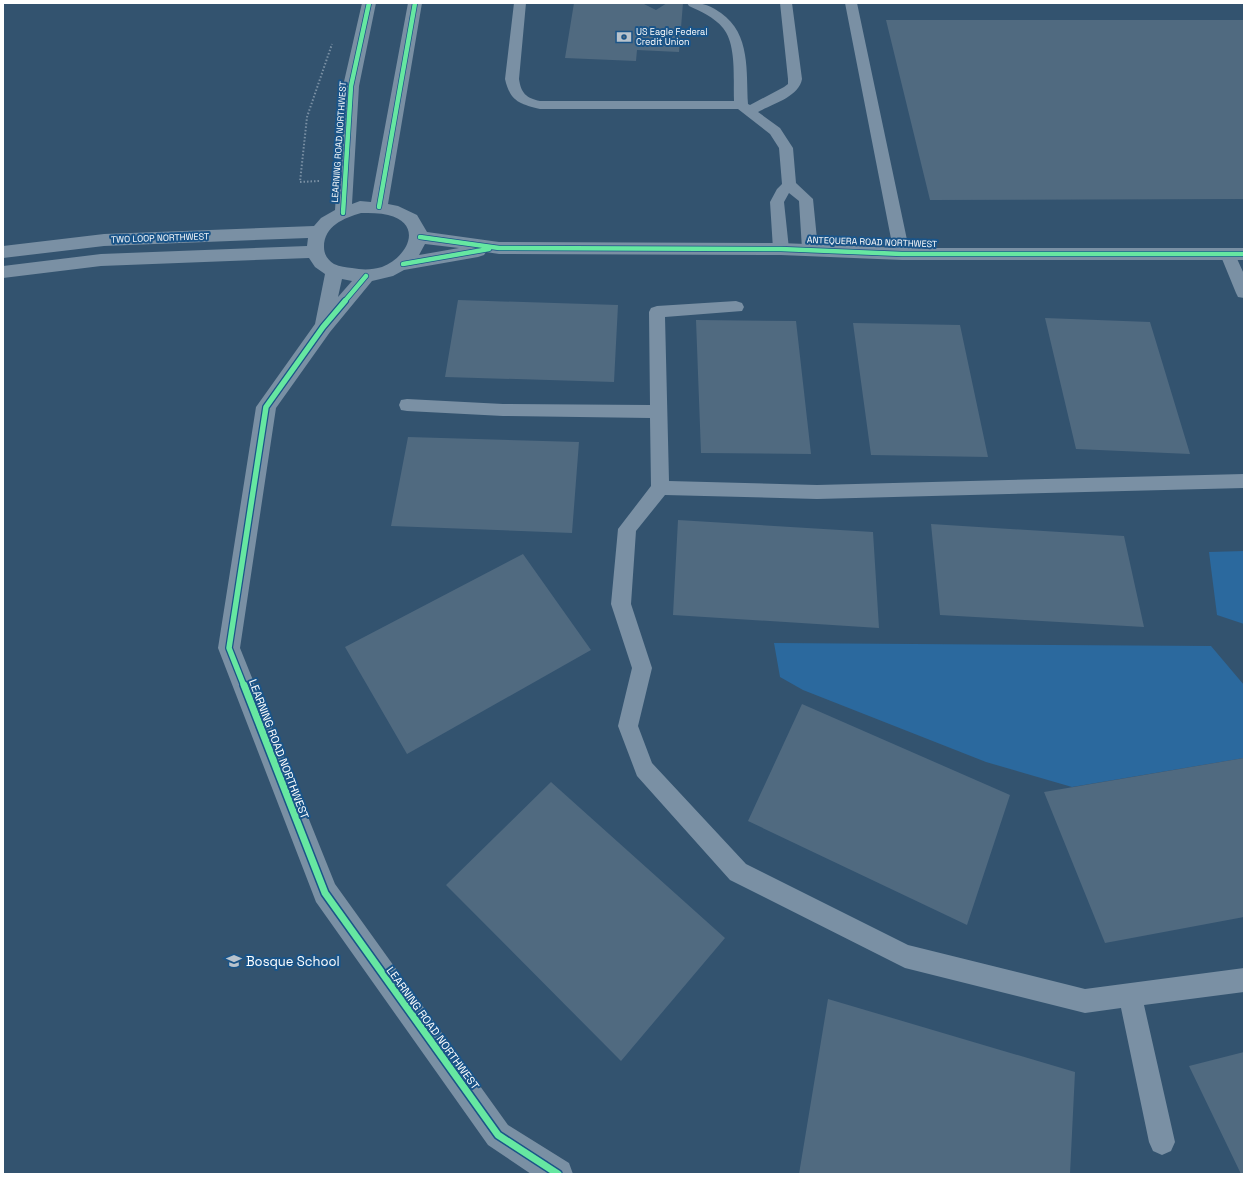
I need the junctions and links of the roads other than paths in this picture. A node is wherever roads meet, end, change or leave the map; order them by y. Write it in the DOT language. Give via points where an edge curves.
graph roads {
  1 [pos="369,3"];
  2 [pos="415,3"];
  3 [pos="520,3"];
  4 [pos="693,3"];
  5 [pos="786,3"];
  6 [pos="851,3"];
  7 [pos="745,108"];
  8 [pos="789,185"];
  9 [pos="379,207"];
  10 [pos="343,213"];
  11 [pos="318,232"];
  12 [pos="420,237"];
  13 [pos="499,248"];
  14 [pos="781,249"];
  15 [pos="810,249"];
  16 [pos="3,252"];
  17 [pos="315,252"];
  18 [pos="902,254"];
  19 [pos="1236,254"];
  20 [pos="403,264"];
  21 [pos="334,271"];
  22 [pos="3,272"];
  23 [pos="366,276"];
  24 [pos="1244,293"];
  25 [pos="736,307"];
  26 [pos="323,327"];
  27 [pos="407,405"];
  28 [pos="659,412"];
  29 [pos="1244,481"];
  30 [pos="660,488"];
  31 [pos="1244,980"];
  32 [pos="1130,996"];
  33 [pos="1162,1142"];
  34 [pos="558,1174"];
  1 -- 10 [label="street, LEARNING ROAD NORTHWEST" via="352,86"];
  2 -- 9 [label="street"];
  3 -- 7 [label="lane" via="512,78 518,97 529,103"];
  4 -- 7 [label="lane" via="711,12 728,26 735,38"];
  5 -- 7 [label="lane" via="794,85 789,90"];
  6 -- 18 [label="lane"];
  7 -- 8 [label="lane" via="775,131 786,148"];
  8 -- 14 [label="lane" via="777,202"];
  8 -- 15 [label="lane" via="806,199"];
  9 -- 10 [label="street" via="360,208"];
  9 -- 12 [label="street" via="399,211 408,216 418,229"];
  10 -- 11 [label="street" via="328,221"];
  11 -- 16 [label="street, TWO LOOP NORTHWEST" via="104,240"];
  11 -- 17 [label="street"];
  12 -- 13 [label="street, ANTEQUERA ROAD NORTHWEST"];
  12 -- 20 [label="street" via="416,251"];
  13 -- 14 [label="street, ANTEQUERA ROAD NORTHWEST"];
  13 -- 20 [label="street, ANTEQUERA ROAD NORTHWEST"];
  14 -- 15 [label="street, ANTEQUERA ROAD NORTHWEST"];
  15 -- 18 [label="street, ANTEQUERA ROAD NORTHWEST"];
  17 -- 21 [label="street" via="319,260"];
  17 -- 22 [label="street, TWO LOOP NORTHWEST" via="101,260"];
  18 -- 19 [label="street, ANTEQUERA ROAD NORTHWEST"];
  19 -- 24 [label="lane"];
  20 -- 23 [label="street" via="380,274"];
  21 -- 23 [label="street" via="349,276"];
  21 -- 26 [label="street, LEARNING ROAD NORTHWEST"];
  23 -- 26 [label="street, LEARNING ROAD NORTHWEST"];
  25 -- 28 [label="lane" via="657,312"];
  26 -- 34 [label="street, LEARNING ROAD NORTHWEST" via="266,407 229,648 325,894 498,1135"];
  27 -- 28 [label="lane" via="503,410"];
  28 -- 30 [label="lane"];
  29 -- 30 [label="lane" via="817,492"];
  30 -- 32 [label="lane" via="627,529 621,604 642,668 628,726 644,769 738,872 905,956 1085,1002"];
  31 -- 32 [label="lane"];
  32 -- 33 [label="lane"];
}
